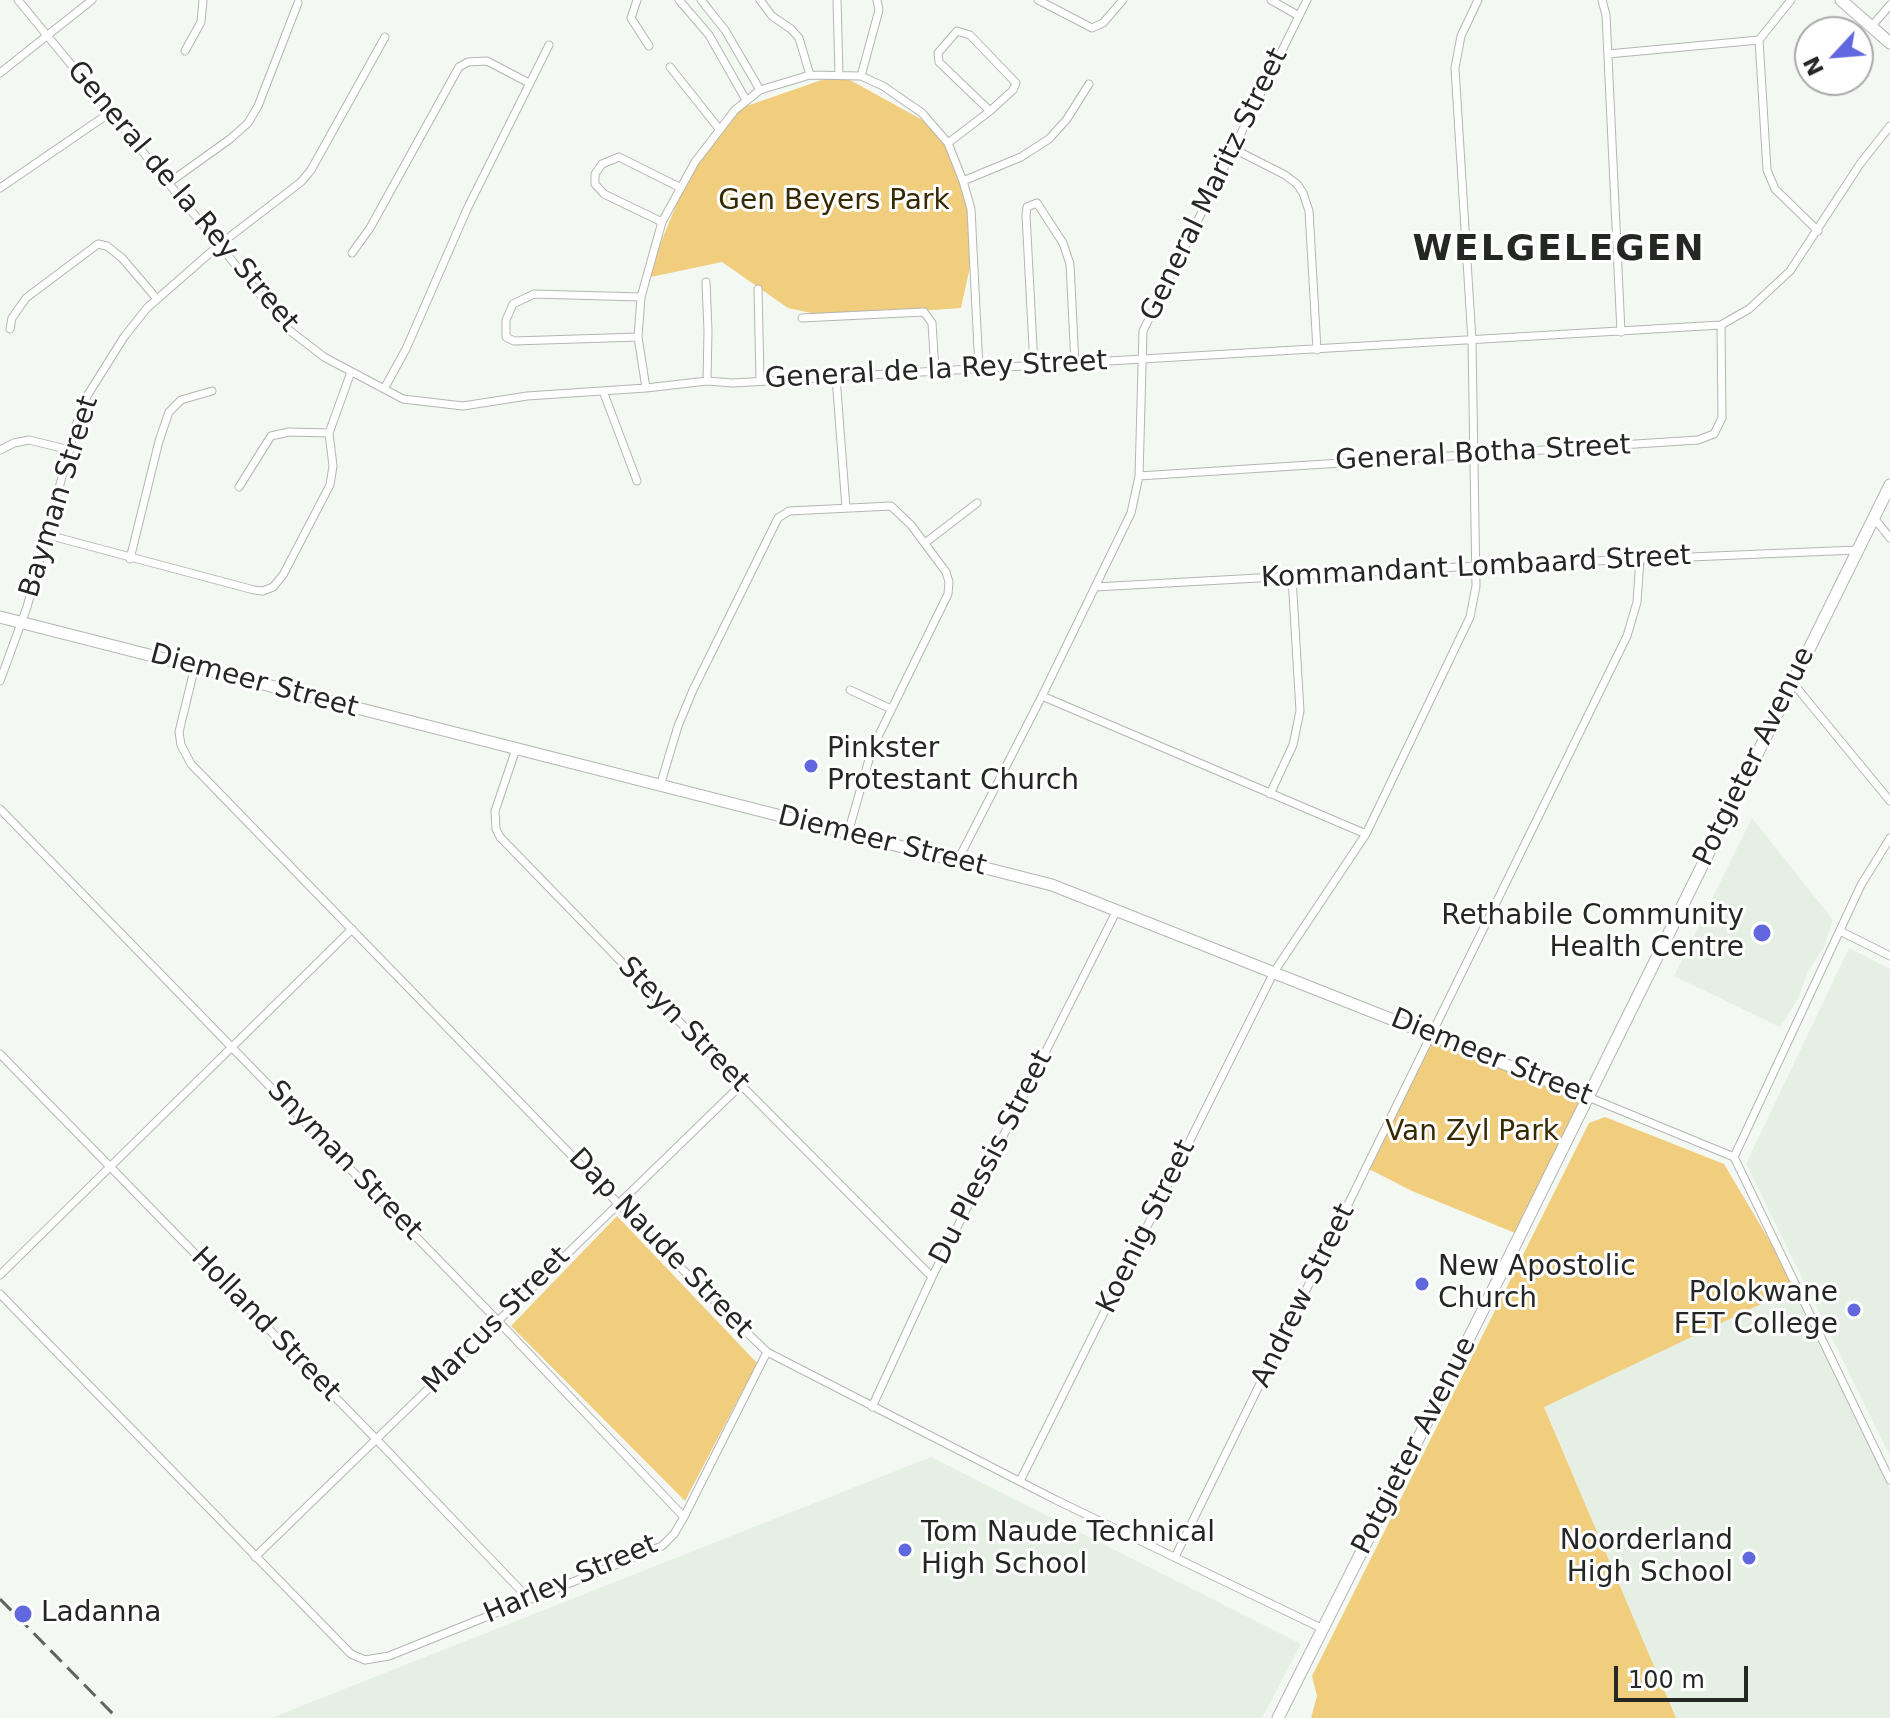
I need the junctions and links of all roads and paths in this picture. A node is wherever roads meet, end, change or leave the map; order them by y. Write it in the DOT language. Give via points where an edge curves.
graph roads {
  1 [pos="18,0"];
  2 [pos="92,0"];
  3 [pos="203,0"];
  4 [pos="637,0"];
  5 [pos="679,0"];
  6 [pos="701,0"];
  7 [pos="760,0"];
  8 [pos="837,0"];
  9 [pos="877,0"];
  10 [pos="1038,0"];
  11 [pos="1123,0"];
  12 [pos="1271,0"];
  13 [pos="1307,0"];
  14 [pos="1602,0"];
  15 [pos="1791,0"];
  16 [pos="1841,0"];
  17 [pos="1475,1"];
  18 [pos="298,3"];
  19 [pos="1050,3"];
  20 [pos="1890,5"];
  21 [pos="1299,16"];
  22 [pos="1859,16"];
  23 [pos="1874,24"];
  24 [pos="1874,30"];
  25 [pos="47,35"];
  26 [pos="385,37"];
  27 [pos="1759,40"];
  28 [pos="1890,43"];
  29 [pos="549,45"];
  30 [pos="649,46"];
  31 [pos="185,51"];
  32 [pos="1608,54"];
  33 [pos="670,67"];
  34 [pos="0,73"];
  35 [pos="839,74"];
  36 [pos="810,75"];
  37 [pos="861,76"];
  38 [pos="529,83"];
  39 [pos="1089,84"];
  40 [pos="760,90"];
  41 [pos="746,100"];
  42 [pos="990,111"];
  43 [pos="111,112"];
  44 [pos="1890,126"];
  45 [pos="720,130"];
  46 [pos="948,143"];
  47 [pos="1234,149"];
  48 [pos="963,181"];
  49 [pos="170,182"];
  50 [pos="0,188"];
  51 [pos="681,188"];
  52 [pos="662,222"];
  53 [pos="1818,231"];
  54 [pos="219,245"];
  55 [pos="352,253"];
  56 [pos="706,282"];
  57 [pos="758,289"];
  58 [pos="641,297"];
  59 [pos="157,299"];
  60 [pos="802,318"];
  61 [pos="1721,325"];
  62 [pos="10,329"];
  63 [pos="1621,332"];
  64 [pos="638,337"];
  65 [pos="1472,341"];
  66 [pos="1317,350"];
  67 [pos="1141,360"];
  68 [pos="1075,364"];
  69 [pos="1034,366"];
  70 [pos="979,369"];
  71 [pos="935,371"];
  72 [pos="351,372"];
  73 [pos="836,377"];
  74 [pos="760,380"];
  75 [pos="707,381"];
  76 [pos="646,388"];
  77 [pos="384,389"];
  78 [pos="212,391"];
  79 [pos="603,391"];
  80 [pos="329,433"];
  81 [pos="0,450"];
  82 [pos="70,450"];
  83 [pos="1473,454"];
  84 [pos="1139,476"];
  85 [pos="637,481"];
  86 [pos="1890,485"];
  87 [pos="239,487"];
  88 [pos="977,503"];
  89 [pos="846,508"];
  90 [pos="1873,518"];
  91 [pos="48,535"];
  92 [pos="1890,538"];
  93 [pos="925,543"];
  94 [pos="1857,550"];
  95 [pos="130,559"];
  96 [pos="1640,559"];
  97 [pos="1476,566"];
  98 [pos="1292,577"];
  99 [pos="1095,587"];
  100 [pos="0,617"];
  101 [pos="22,623"];
  102 [pos="195,666"];
  103 [pos="0,681"];
  104 [pos="1792,681"];
  105 [pos="850,690"];
  106 [pos="1042,696"];
  107 [pos="891,709"];
  108 [pos="516,749"];
  109 [pos="660,786"];
  110 [pos="1270,794"];
  111 [pos="1890,801"];
  112 [pos="0,809"];
  113 [pos="848,833"];
  114 [pos="1366,834"];
  115 [pos="1890,838"];
  116 [pos="958,860"];
  117 [pos="1116,912"];
  118 [pos="352,929"];
  119 [pos="1840,931"];
  120 [pos="1890,956"];
  121 [pos="1274,972"];
  122 [pos="1433,1034"];
  123 [pos="233,1047"];
  124 [pos="0,1054"];
  125 [pos="741,1085"];
  126 [pos="1588,1097"];
  127 [pos="1734,1157"];
  128 [pos="111,1167"];
  129 [pos="618,1202"];
  130 [pos="0,1275"];
  131 [pos="932,1277"];
  132 [pos="0,1294"];
  133 [pos="497,1320"];
  134 [pos="767,1352"];
  135 [pos="872,1407"];
  136 [pos="377,1440"];
  137 [pos="1890,1480"];
  138 [pos="1020,1481"];
  139 [pos="684,1517"];
  140 [pos="255,1557"];
  141 [pos="1175,1557"];
  142 [pos="528,1598"];
  143 [pos="1323,1629"];
  144 [pos="1278,1718"];
  1 -- 25 [label="street, General de la Rey Street"];
  2 -- 25 [label="street"];
  3 -- 31 [label="street" via="201,22"];
  4 -- 30 [label="street" via="631,18"];
  5 -- 41 [label="street" via="709,35"];
  6 -- 40 [label="street"];
  7 -- 36 [label="street" via="795,33"];
  8 -- 35 [label="street"];
  9 -- 37 [label="street" via="879,10"];
  10 -- 19 [label="street"];
  11 -- 19 [label="street" via="1092,28"];
  12 -- 21 [label="street"];
  13 -- 21 [label="street, General Maritz Street"];
  14 -- 32 [label="street"];
  15 -- 27 [label="street"];
  16 -- 22 [label="street"];
  17 -- 65 [label="street, Koenig Street" via="1455,68"];
  18 -- 49 [label="street" via="248,123"];
  20 -- 23 [label="street"];
  21 -- 47 [label="street, General Maritz Street"];
  24 -- 28 [label="street"];
  25 -- 34 [label="street"];
  25 -- 43 [label="street, General de la Rey Street"];
  26 -- 54 [label="street, Bayman Street" via="311,170"];
  27 -- 32 [label="street"];
  27 -- 53 [label="street" via="1768,177"];
  29 -- 38 [label="street"];
  32 -- 63 [label="street"];
  33 -- 45 [label="street"];
  35 -- 36 [label="street"];
  35 -- 37 [label="street"];
  36 -- 40 [label="street"];
  37 -- 46 [label="street" via="909,101"];
  38 -- 55 [label="street" via="487,61 459,67"];
  38 -- 77 [label="street"];
  39 -- 48 [label="street" via="1049,139"];
  40 -- 41 [label="street"];
  41 -- 45 [label="street"];
  42 -- 42 [label="street" via="939,62 938,53 957,31 970,35 1016,81"];
  42 -- 46 [label="street"];
  43 -- 49 [label="street, General de la Rey Street"];
  43 -- 50 [label="street"];
  44 -- 53 [label="street, General de la Rey Street"];
  45 -- 51 [label="street"];
  46 -- 48 [label="street"];
  47 -- 66 [label="street" via="1285,175 1303,193 1309,211"];
  47 -- 67 [label="street, General Maritz Street" via="1146,323"];
  48 -- 70 [label="street" via="971,209"];
  49 -- 54 [label="street, General de la Rey Street"];
  51 -- 52 [label="street"];
  51 -- 52 [label="street" via="619,157 602,164 595,174 595,184 604,194"];
  52 -- 58 [label="street"];
  53 -- 61 [label="street, General de la Rey Street" via="1776,285"];
  54 -- 59 [label="street, Bayman Street"];
  54 -- 72 [label="street, General de la Rey Street" via="289,330"];
  56 -- 75 [label="street"];
  57 -- 74 [label="street"];
  58 -- 64 [label="street"];
  58 -- 64 [label="street" via="534,294 513,304 506,320 506,337 514,341"];
  59 -- 62 [label="street" via="122,258 98,244 26,298"];
  59 -- 82 [label="street, Bayman Street" via="135,321 87,396"];
  60 -- 71 [label="street" via="924,312 932,323"];
  61 -- 63 [label="street, General de la Rey Street"];
  61 -- 83 [label="street, General Botha Street" via="1722,418 1714,434 1689,442"];
  63 -- 65 [label="street, General de la Rey Street"];
  64 -- 76 [label="street"];
  65 -- 66 [label="street, General de la Rey Street"];
  65 -- 83 [label="street, Koenig Street"];
  66 -- 67 [label="street, General de la Rey Street"];
  67 -- 68 [label="street, General de la Rey Street"];
  67 -- 84 [label="street, General Maritz Street"];
  68 -- 69 [label="street, General de la Rey Street"];
  68 -- 69 [label="street" via="1070,264 1037,203 1026,210"];
  69 -- 70 [label="street, General de la Rey Street"];
  70 -- 71 [label="street, General de la Rey Street"];
  71 -- 73 [label="street, General de la Rey Street"];
  72 -- 77 [label="street, General de la Rey Street"];
  72 -- 80 [label="street"];
  73 -- 74 [label="street, General de la Rey Street"];
  73 -- 89 [label="street"];
  74 -- 75 [label="street, General de la Rey Street"];
  75 -- 76 [label="street, General de la Rey Street"];
  76 -- 79 [label="street, General de la Rey Street"];
  77 -- 79 [label="street, General de la Rey Street" via="403,399 463,406"];
  78 -- 95 [label="street" via="181,400 169,412"];
  79 -- 85 [label="street"];
  80 -- 87 [label="street" via="271,436"];
  80 -- 95 [label="street" via="330,485 273,587 258,591"];
  81 -- 82 [label="street" via="29,440"];
  82 -- 91 [label="street, Bayman Street"];
  83 -- 84 [label="street, General Botha Street"];
  83 -- 97 [label="street, Koenig Street"];
  84 -- 99 [label="street, General Maritz Street" via="1131,513"];
  86 -- 90 [label="street, Potgieter Avenue"];
  88 -- 93 [label="street"];
  89 -- 93 [label="street" via="891,506"];
  89 -- 109 [label="street" via="789,511 775,523 693,690"];
  90 -- 92 [label="street"];
  90 -- 94 [label="street, Potgieter Avenue"];
  91 -- 95 [label="street"];
  91 -- 101 [label="street, Bayman Street"];
  93 -- 107 [label="street" via="946,572 948,594"];
  94 -- 96 [label="street, Kommandant Lombaard Street"];
  94 -- 104 [label="street, Potgieter Avenue"];
  96 -- 97 [label="street, Kommandant Lombaard Street"];
  96 -- 122 [label="street, Andrew Street" via="1637,602 1627,636"];
  97 -- 98 [label="street, Kommandant Lombaard Street"];
  97 -- 114 [label="street, Koenig Street" via="1474,602 1464,633"];
  98 -- 99 [label="street, Kommandant Lombaard Street"];
  98 -- 110 [label="street" via="1300,711 1293,745"];
  99 -- 106 [label="street, General Maritz Street"];
  100 -- 101 [label="street, Diemeer Street"];
  101 -- 102 [label="street, Diemeer Street"];
  101 -- 103 [label="street, Bayman Street"];
  102 -- 108 [label="street, Diemeer Street" via="439,723"];
  102 -- 118 [label="street, Dap Naude Street" via="179,732 185,753"];
  104 -- 111 [label="street"];
  104 -- 126 [label="street, Potgieter Avenue"];
  105 -- 107 [label="street"];
  106 -- 110 [label="street"];
  106 -- 116 [label="street, General Maritz Street"];
  107 -- 113 [label="street" via="869,755"];
  108 -- 109 [label="street, Diemeer Street"];
  108 -- 125 [label="street, Steyn Street" via="495,811 500,837"];
  109 -- 113 [label="street, Diemeer Street"];
  110 -- 114 [label="street"];
  112 -- 123 [label="street, Snyman Street"];
  113 -- 116 [label="street, Diemeer Street"];
  114 -- 121 [label="street, Koenig Street"];
  115 -- 119 [label="street"];
  116 -- 117 [label="street, Diemeer Street" via="1065,889"];
  117 -- 121 [label="street, Diemeer Street"];
  117 -- 131 [label="street, Du Plessis Street"];
  118 -- 123 [label="street"];
  118 -- 129 [label="street, Dap Naude Street"];
  119 -- 120 [label="street"];
  119 -- 127 [label="street"];
  121 -- 122 [label="street, Diemeer Street"];
  121 -- 138 [label="street, Koenig Street"];
  122 -- 126 [label="street, Diemeer Street"];
  122 -- 141 [label="street, Andrew Street"];
  123 -- 128 [label="street"];
  123 -- 133 [label="street, Snyman Street"];
  124 -- 128 [label="street, Holland Street"];
  125 -- 129 [label="street, Marcus Street"];
  125 -- 131 [label="street, Steyn Street"];
  126 -- 127 [label="street, Diemeer Street"];
  126 -- 143 [label="street, Potgieter Avenue"];
  127 -- 137 [label="street"];
  128 -- 130 [label="street"];
  128 -- 136 [label="street, Holland Street"];
  129 -- 133 [label="street, Marcus Street"];
  129 -- 134 [label="street, Dap Naude Street"];
  131 -- 135 [label="street, Du Plessis Street"];
  132 -- 140 [label="street"];
  133 -- 136 [label="street, Marcus Street"];
  133 -- 139 [label="street, Snyman Street"];
  134 -- 135 [label="street, Dap Naude Street"];
  134 -- 139 [label="street, Harley Street"];
  135 -- 138 [label="street, Dap Naude Street"];
  136 -- 140 [label="street, Marcus Street"];
  136 -- 142 [label="street, Holland Street"];
  138 -- 141 [label="street, Dap Naude Street"];
  139 -- 142 [label="street, Harley Street" via="656,1551"];
  140 -- 142 [label="street, Harley Street" via="351,1654 365,1660 389,1656"];
  141 -- 143 [label="street, Dap Naude Street"];
  143 -- 144 [label="street, Potgieter Avenue"];
}
